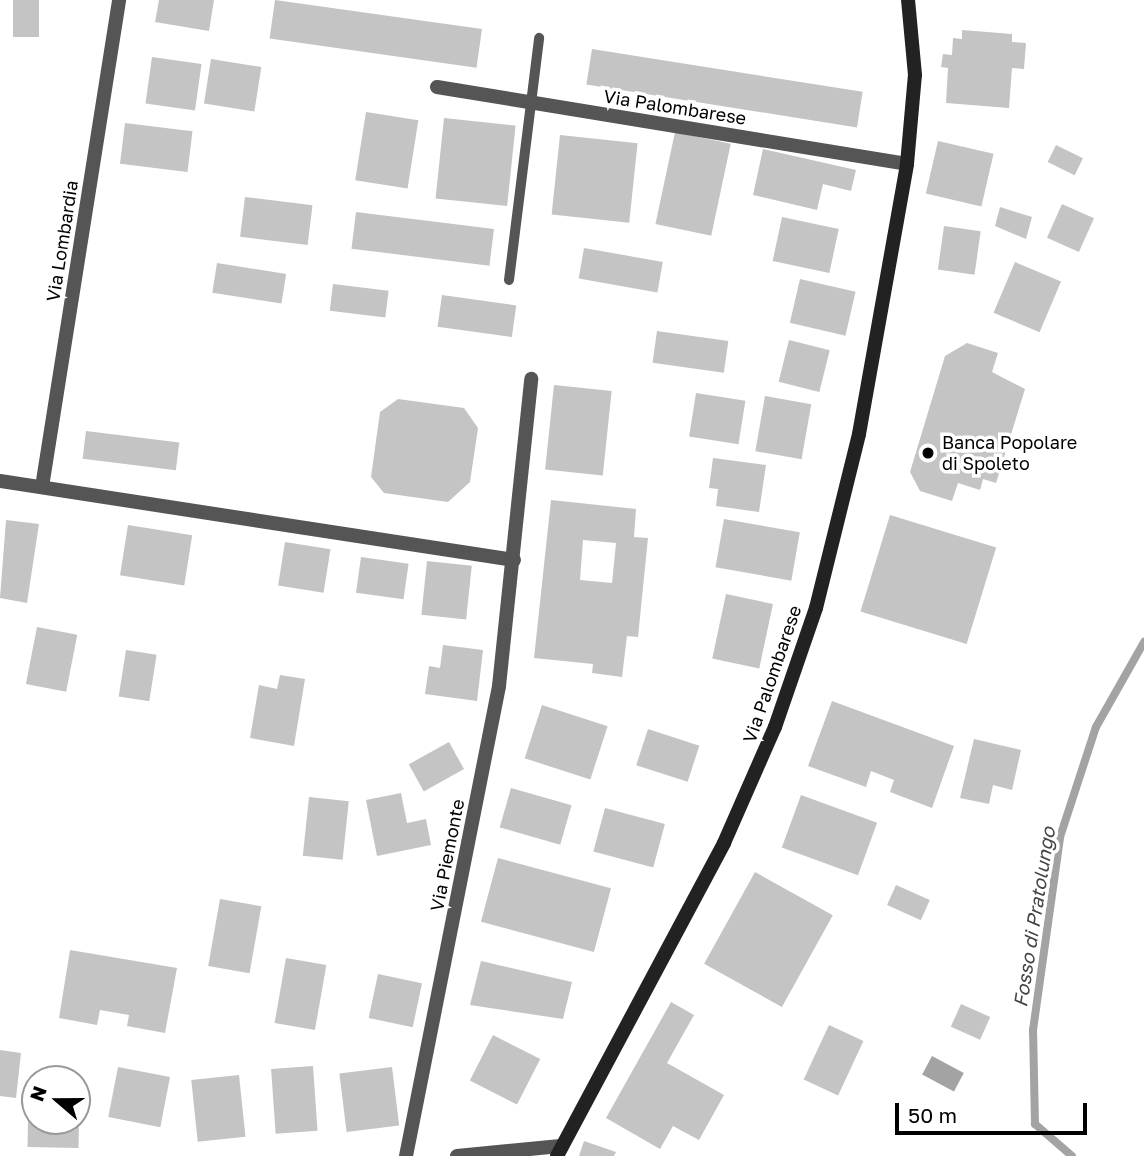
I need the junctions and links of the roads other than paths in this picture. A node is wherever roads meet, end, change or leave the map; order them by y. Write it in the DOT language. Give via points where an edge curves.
graph roads {
  1 [pos="119,0"];
  2 [pos="908,0"];
  3 [pos="539,38"];
  4 [pos="437,87"];
  5 [pos="531,102"];
  6 [pos="907,164"];
  7 [pos="509,280"];
  8 [pos="531,379"];
  9 [pos="0,481"];
  10 [pos="43,487"];
  11 [pos="514,559"];
  12 [pos="559,1151"];
  13 [pos="406,1156"];
  14 [pos="457,1156"];
  1 -- 10 [label="street, Via Lombardia"];
  2 -- 6 [label="main road, Via Palombarese" via="915,75"];
  3 -- 5 [label="lane"];
  4 -- 5 [label="street, Via Palombarese"];
  5 -- 6 [label="street, Via Palombarese"];
  5 -- 7 [label="lane"];
  6 -- 12 [label="main road, Via Palombarese" via="846,492 789,688 724,843"];
  8 -- 11 [label="street, Via Piemonte"];
  9 -- 10 [label="street"];
  10 -- 11 [label="street"];
  11 -- 13 [label="street, Via Piemonte" via="496,708"];
  12 -- 14 [label="street"];
}
